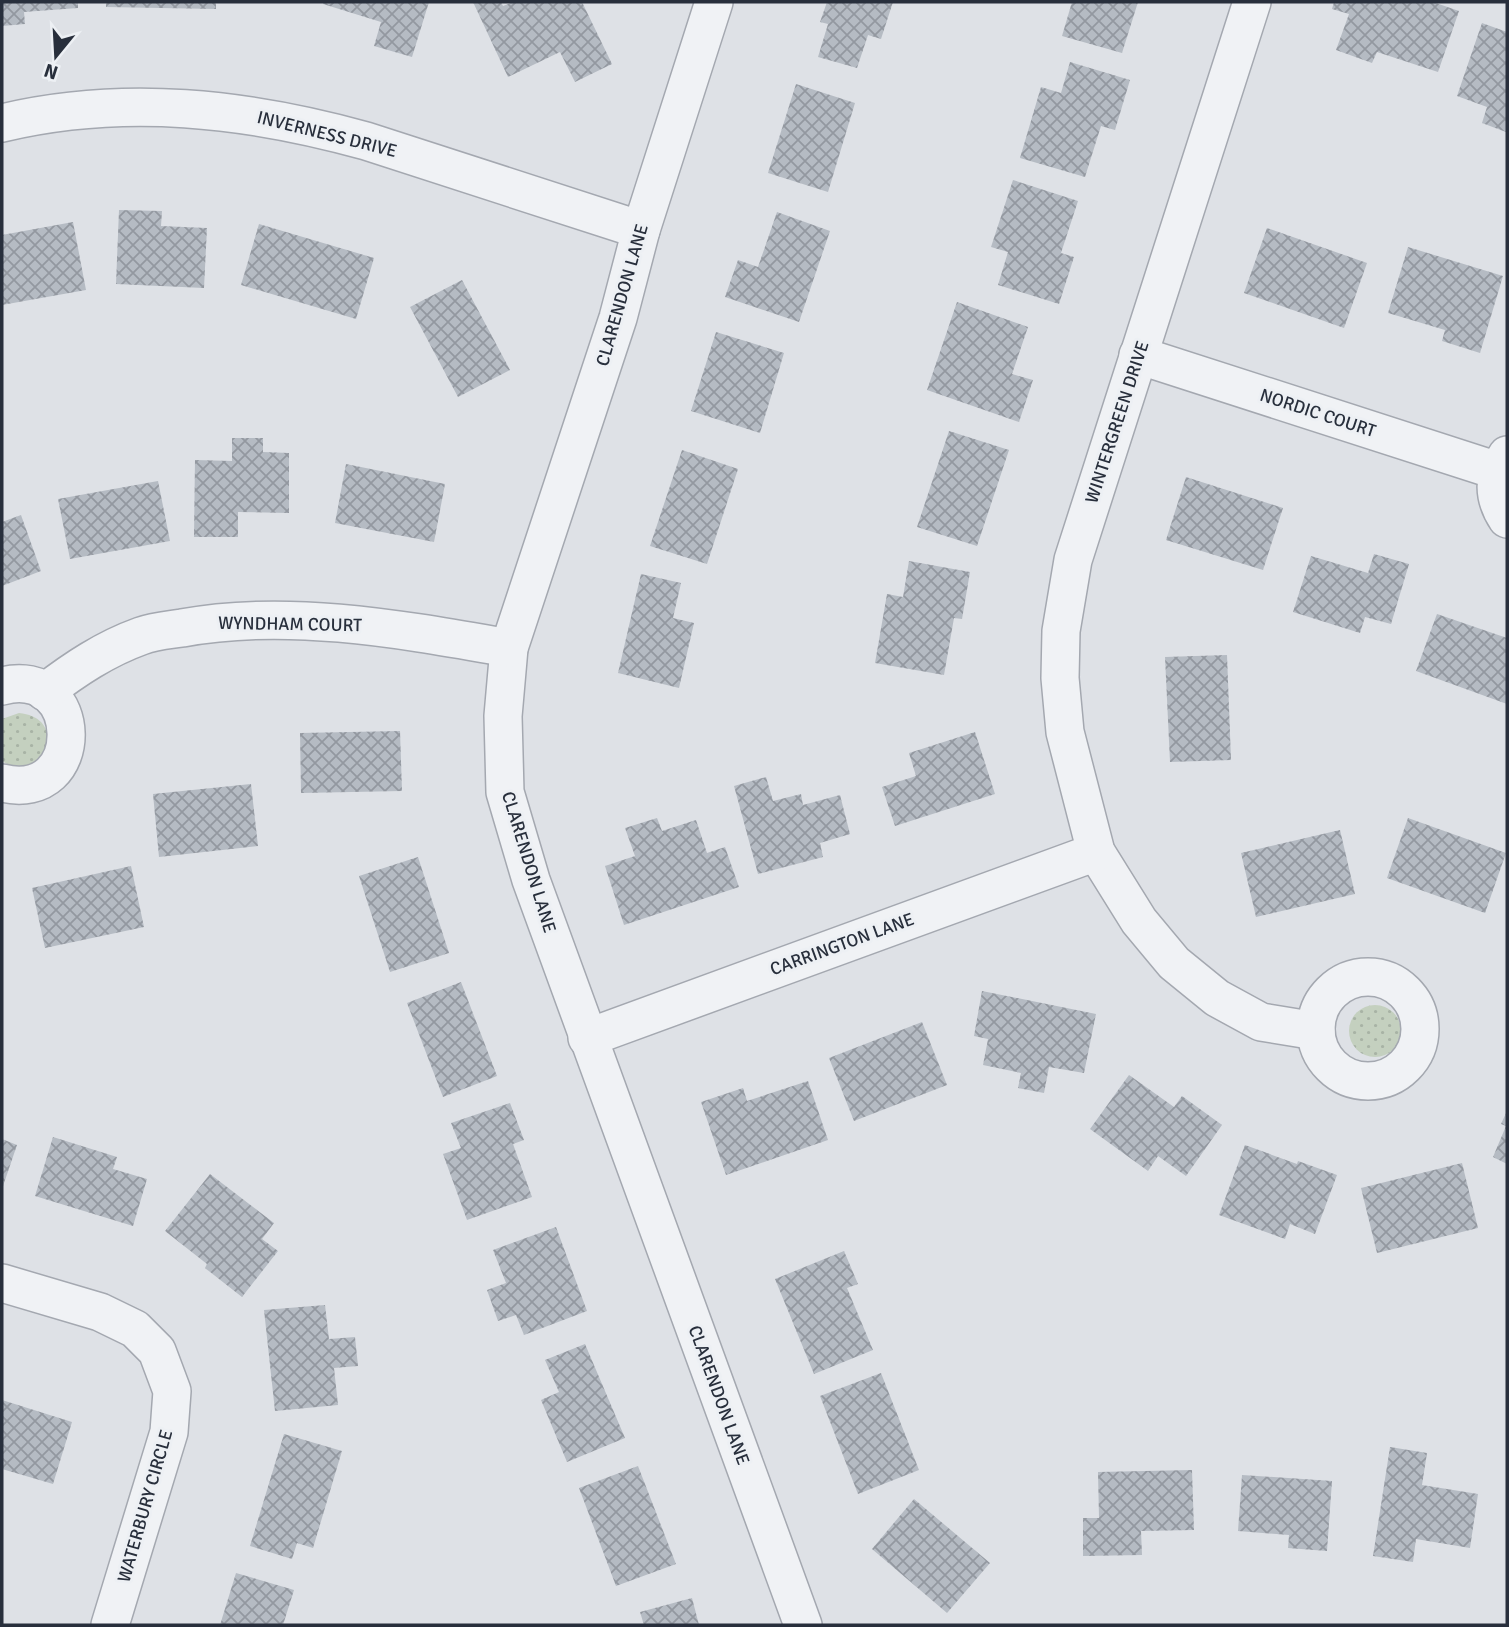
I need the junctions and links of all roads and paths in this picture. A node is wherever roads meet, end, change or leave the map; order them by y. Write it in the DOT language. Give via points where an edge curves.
graph roads {
  1 [pos="715,2"];
  2 [pos="1252,2"];
  3 [pos="2,123"];
  4 [pos="641,230"];
  5 [pos="1138,355"];
  6 [pos="1503,463"];
  7 [pos="1507,519"];
  8 [pos="509,648"];
  9 [pos="2,686"];
  10 [pos="45,692"];
  11 [pos="2,783"];
  12 [pos="1096,852"];
  13 [pos="1316,1031"];
  14 [pos="587,1038"];
  15 [pos="2,1283"];
  16 [pos="110,1625"];
  17 [pos="803,1625"];
  1 -- 4 [label="street, CLARENDON LANE"];
  2 -- 5 [label="street, WINTERGREEN DRIVE"];
  3 -- 4 [label="street, INVERNESS DRIVE" via="62,112 136,107 251,114 366,141"];
  4 -- 8 [label="street, CLARENDON LANE" via="618,318"];
  5 -- 6 [label="street, NORDIC COURT"];
  5 -- 12 [label="street, WINTERGREEN DRIVE" via="1073,560 1061,631 1065,732"];
  6 -- 7 [label="street, NORDIC COURT" via="1495,487"];
  8 -- 10 [label="street, WYNDHAM COURT" via="391,627 218,621 142,635 84,662"];
  8 -- 14 [label="street, CLARENDON LANE" via="503,716 505,792"];
  9 -- 10 [label="street" via="29,685"];
  10 -- 11 [label="street" via="65,718 65,751 45,778 29,785"];
  12 -- 13 [label="street, WINTERGREEN DRIVE" via="1139,921 1174,963 1217,998 1261,1021"];
  12 -- 14 [label="street, CARRINGTON LANE"];
  14 -- 17 [label="street, CLARENDON LANE"];
  15 -- 16 [label="street, WATERBURY CIRCLE" via="100,1312 135,1329 158,1351 172,1391 169,1432"];
}
